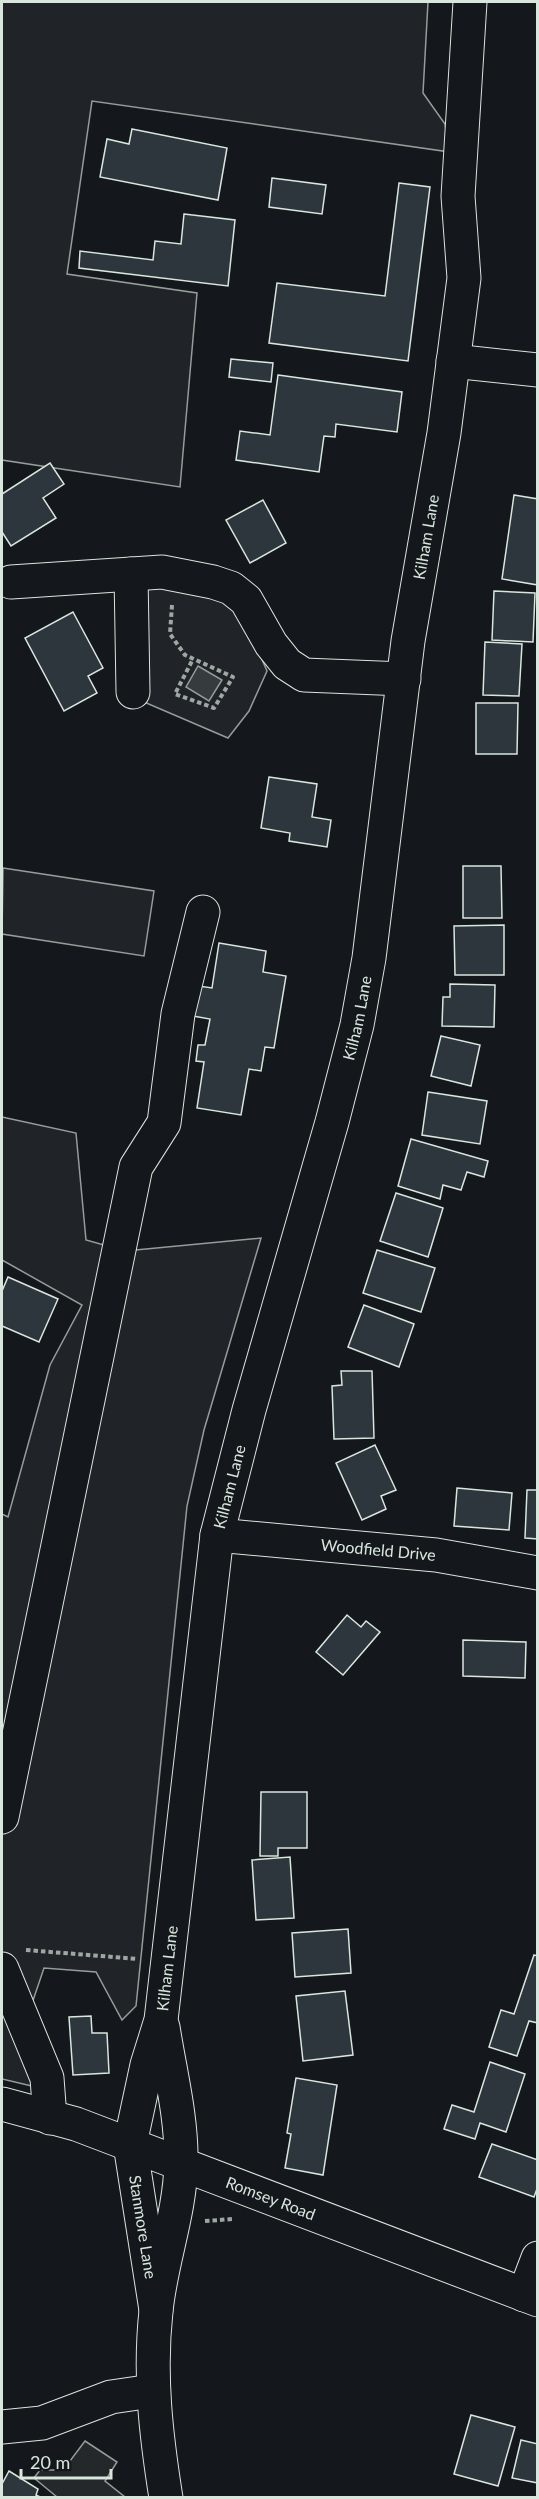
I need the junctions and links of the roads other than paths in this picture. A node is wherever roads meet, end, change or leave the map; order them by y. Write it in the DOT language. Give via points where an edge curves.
graph roads {
  1 [pos="470,2"];
  2 [pos="453,361"];
  3 [pos="537,370"];
  4 [pos="131,574"];
  5 [pos="11,582"];
  6 [pos="404,680"];
  7 [pos="133,692"];
  8 [pos="203,912"];
  9 [pos="217,1535"];
  10 [pos="537,1573"];
  11 [pos="2,1817"];
  12 [pos="13,1960"];
  13 [pos="161,2020"];
  14 [pos="2,2104"];
  15 [pos="50,2118"];
  16 [pos="130,2144"];
  17 [pos="181,2165"];
  18 [pos="537,2258"];
  19 [pos="530,2297"];
  20 [pos="156,2310"];
  21 [pos="152,2391"];
  22 [pos="2,2427"];
  23 [pos="166,2498"];
  1 -- 2 [label="street, Kilham Lane" via="458,196 464,278"];
  2 -- 3 [label="street"];
  2 -- 6 [label="street, Kilham Lane"];
  4 -- 5 [label="street"];
  4 -- 6 [label="street" via="175,574 231,588 246,600 287,664 304,675"];
  4 -- 7 [label="street"];
  6 -- 9 [label="street, Kilham Lane" via="383,860 357,1025"];
  8 -- 11 [label="street" via="178,1014 164,1123 136,1167"];
  9 -- 10 [label="street, Woodfield Drive" via="436,1556"];
  9 -- 13 [label="street, Kilham Lane"];
  12 -- 15 [label="street" via="47,2078"];
  13 -- 16 [label="street, Kilham Lane"];
  13 -- 17 [label="street, Kilham Lane" via="181,2137"];
  14 -- 15 [label="street, Romsey Road"];
  15 -- 16 [label="street, Romsey Road"];
  16 -- 17 [label="street, Romsey Road"];
  16 -- 20 [label="street, Stanmore Lane"];
  17 -- 19 [label="street, Romsey Road"];
  17 -- 20 [label="street, Stanmore Lane" via="178,2207"];
  18 -- 19 [label="street"];
  20 -- 21 [label="street, Stanmore Lane"];
  21 -- 22 [label="street" via="111,2397 42,2423"];
  21 -- 23 [label="street, Stanmore Lane"];
}
